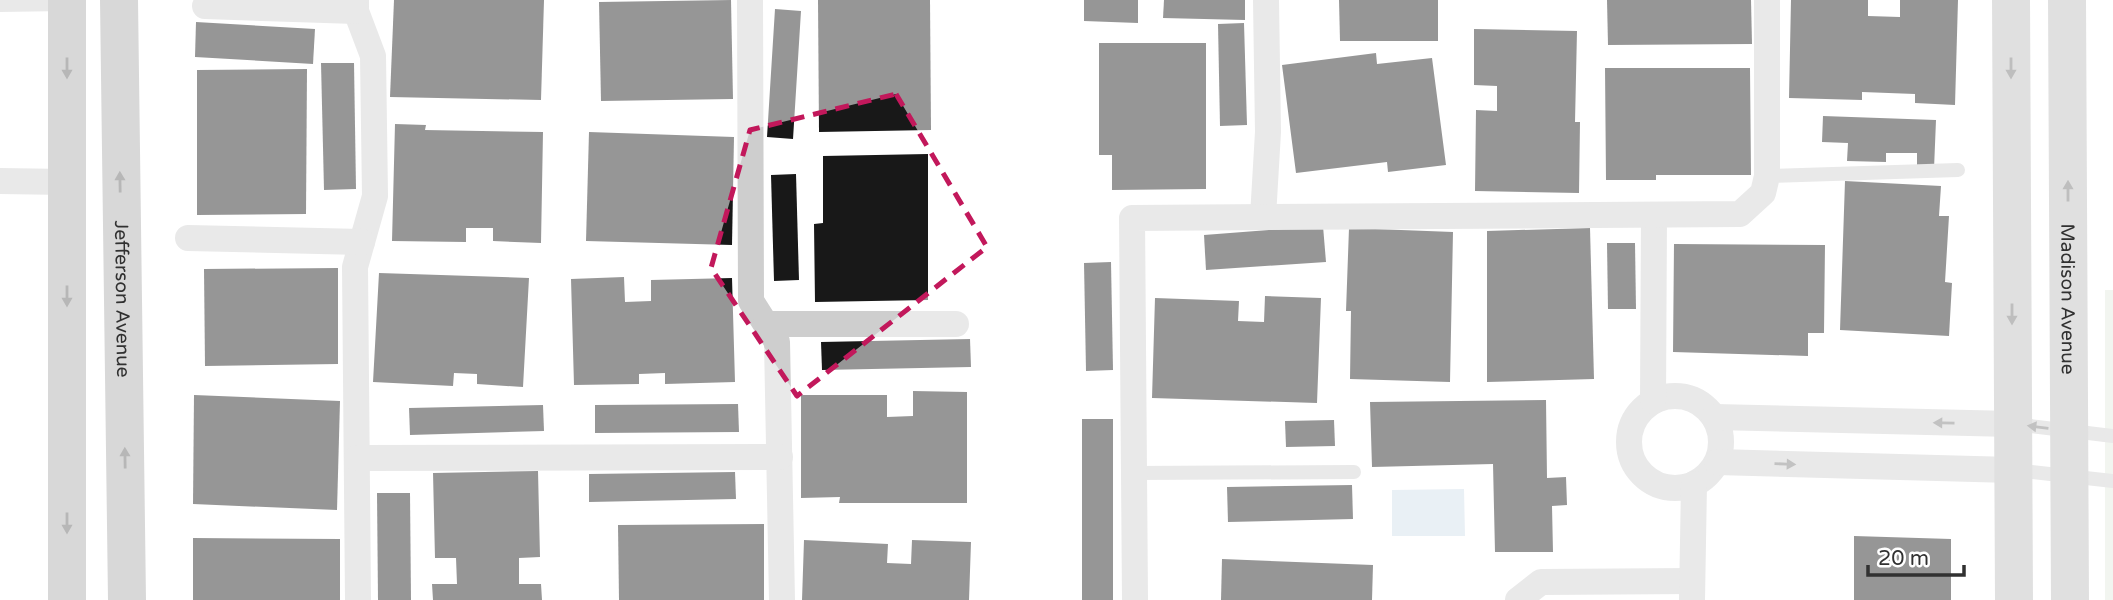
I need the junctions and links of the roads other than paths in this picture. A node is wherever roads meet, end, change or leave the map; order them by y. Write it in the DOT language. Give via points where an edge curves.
graph roads {
  1 [pos="119,0"];
  2 [pos="750,0"];
  3 [pos="1266,0"];
  4 [pos="1767,0"];
  5 [pos="2011,0"];
  6 [pos="2067,0"];
  7 [pos="67,2"];
  8 [pos="0,5"];
  9 [pos="356,5"];
  10 [pos="205,6"];
  11 [pos="119,112"];
  12 [pos="1958,170"];
  13 [pos="1767,176"];
  14 [pos="0,181"];
  15 [pos="67,182"];
  16 [pos="1654,216"];
  17 [pos="1264,218"];
  18 [pos="188,237"];
  19 [pos="362,242"];
  20 [pos="765,324"];
  21 [pos="956,324"];
  22 [pos="1653,401"];
  23 [pos="1714,417"];
  24 [pos="2012,424"];
  25 [pos="2069,431"];
  26 [pos="2113,436"];
  27 [pos="780,457"];
  28 [pos="357,458"];
  29 [pos="1717,462"];
  30 [pos="2012,470"];
  31 [pos="1354,472"];
  32 [pos="1134,473"];
  33 [pos="2069,476"];
  34 [pos="2113,481"];
  35 [pos="1694,484"];
  36 [pos="1692,590"];
  37 [pos="67,600"];
  38 [pos="127,600"];
  39 [pos="358,600"];
  40 [pos="782,600"];
  41 [pos="1135,600"];
  42 [pos="1518,600"];
  43 [pos="2014,600"];
  44 [pos="2070,600"];
  1 -- 11 [label="main road, Jefferson Avenue"];
  2 -- 20 [label="street" via="751,301"];
  3 -- 17 [label="street"];
  4 -- 13 [label="street"];
  5 -- 24 [label="main road, one-way"];
  25 -- 6 [label="main road, Madison Avenue, one-way"];
  7 -- 8 [label="lane"];
  7 -- 11 [label="main road" via="91,16 99,93"];
  7 -- 15 [label="main road, one-way"];
  9 -- 10 [label="street"];
  9 -- 19 [label="street" via="373,56 375,196"];
  38 -- 11 [label="main road, Jefferson Avenue, one-way"];
  12 -- 13 [label="lane"];
  13 -- 16 [label="street" via="1763,193 1740,214"];
  14 -- 15 [label="street"];
  15 -- 37 [label="main road, one-way"];
  16 -- 17 [label="street"];
  16 -- 22 [label="street"];
  17 -- 32 [label="street" via="1132,218"];
  18 -- 19 [label="street"];
  19 -- 28 [label="street" via="355,267"];
  20 -- 21 [label="street"];
  20 -- 27 [label="street" via="777,342"];
  22 -- 23 [label="street" via="1680,396"];
  22 -- 35 [label="street" via="1642,410 1629,434 1633,462 1642,474 1666,487"];
  24 -- 23 [label="street, one-way"];
  23 -- 29 [label="street" via="1721,439"];
  25 -- 24 [label="lane, one-way"];
  24 -- 30 [label="main road"];
  25 -- 26 [label="lane"];
  25 -- 33 [label="main road, Madison Avenue"];
  27 -- 28 [label="street"];
  27 -- 40 [label="street"];
  28 -- 39 [label="street"];
  29 -- 30 [label="street, one-way"];
  29 -- 35 [label="street"];
  30 -- 33 [label="lane"];
  30 -- 43 [label="main road"];
  31 -- 32 [label="lane"];
  32 -- 41 [label="street"];
  33 -- 34 [label="lane"];
  33 -- 44 [label="main road, Madison Avenue"];
  35 -- 36 [label="street"];
  36 -- 42 [label="street" via="1541,582"];
}
